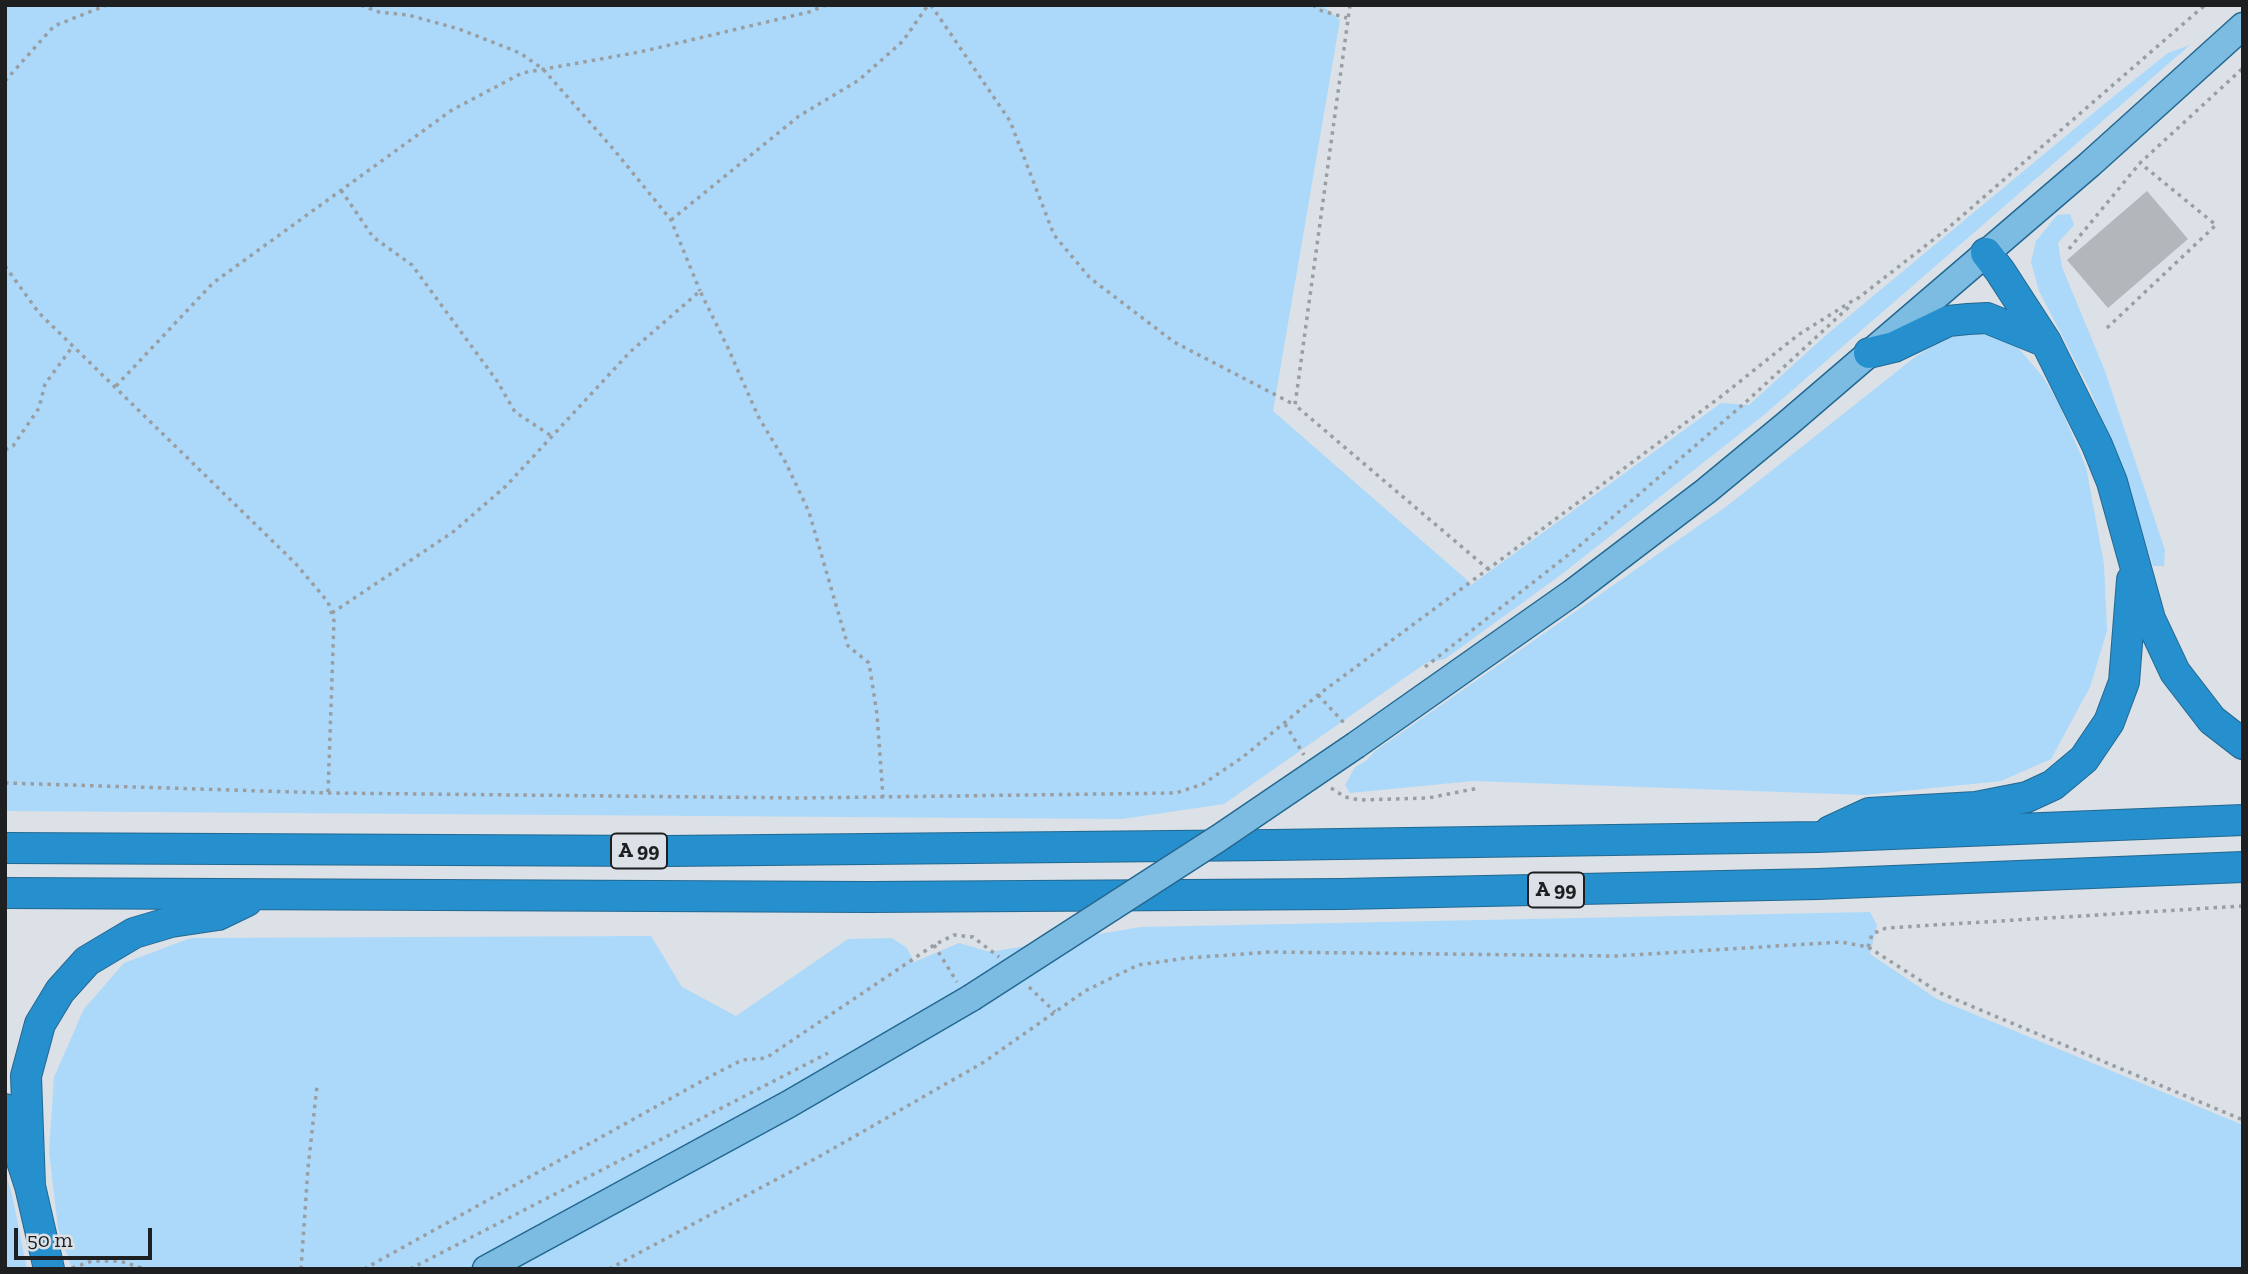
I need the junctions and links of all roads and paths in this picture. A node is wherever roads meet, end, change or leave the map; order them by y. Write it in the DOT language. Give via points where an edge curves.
graph roads {
  1 [pos="107,5"];
  2 [pos="361,5"];
  3 [pos="826,5"];
  4 [pos="930,5"];
  5 [pos="1312,5"];
  6 [pos="1350,5"];
  7 [pos="2205,5"];
  8 [pos="1347,18"];
  9 [pos="2243,26"];
  10 [pos="2243,68"];
  11 [pos="543,69"];
  12 [pos="5,81"];
  13 [pos="2140,163"];
  14 [pos="341,190"];
  15 [pos="671,220"];
  16 [pos="2068,249"];
  17 [pos="1986,253"];
  18 [pos="5,266"];
  19 [pos="700,291"];
  20 [pos="1857,299"];
  21 [pos="2108,328"];
  22 [pos="2046,342"];
  23 [pos="73,345"];
  24 [pos="1869,353"];
  25 [pos="116,386"];
  26 [pos="1295,405"];
  27 [pos="552,438"];
  28 [pos="5,450"];
  29 [pos="2133,557"];
  30 [pos="1489,570"];
  31 [pos="331,613"];
  32 [pos="1422,670"];
  33 [pos="1318,695"];
  34 [pos="1284,724"];
  35 [pos="1350,738"];
  36 [pos="2243,744"];
  37 [pos="1311,764"];
  38 [pos="1326,781"];
  39 [pos="5,783"];
  40 [pos="1479,788"];
  41 [pos="328,793"];
  42 [pos="883,797"];
  43 [pos="2243,820"];
  44 [pos="1817,837"];
  45 [pos="5,848"];
  46 [pos="2243,867"];
  47 [pos="5,893"];
  48 [pos="257,896"];
  49 [pos="2243,906"];
  50 [pos="934,945"];
  51 [pos="1868,947"];
  52 [pos="999,957"];
  53 [pos="954,978"];
  54 [pos="1025,984"];
  55 [pos="1055,1012"];
  56 [pos="837,1049"];
  57 [pos="317,1086"];
  58 [pos="5,1109"];
  59 [pos="2243,1120"];
  60 [pos="30,1186"];
  61 [pos="49,1269"];
  62 [pos="70,1269"];
  63 [pos="145,1269"];
  64 [pos="302,1269"];
  65 [pos="364,1269"];
  66 [pos="410,1269"];
  67 [pos="486,1269"];
  68 [pos="609,1269"];
  1 -- 12 [label="path" via="54,26"];
  2 -- 11 [label="path" via="459,29 520,53"];
  3 -- 11 [label="path" via="640,52"];
  4 -- 15 [label="path" via="903,41 859,79 799,116"];
  4 -- 26 [label="path" via="1010,121 1054,235 1090,278 1174,342"];
  5 -- 8 [label="path"];
  6 -- 8 [label="path"];
  7 -- 20 [label="path" via="1947,229"];
  8 -- 26 [label="path"];
  9 -- 17 [label="main road"];
  10 -- 13 [label="path"];
  11 -- 14 [label="path" via="522,73 452,110"];
  11 -- 15 [label="path"];
  13 -- 16 [label="path"];
  13 -- 21 [label="path" via="2216,225"];
  14 -- 25 [label="path" via="213,283"];
  14 -- 27 [label="path" via="373,237 412,265 515,412"];
  15 -- 19 [label="path"];
  17 -- 22 [label="highway"];
  17 -- 24 [label="main road"];
  18 -- 23 [label="path" via="38,313"];
  19 -- 27 [label="path" via="630,352"];
  19 -- 42 [label="path" via="809,512 848,646 869,663"];
  20 -- 30 [label="path" via="1798,335"];
  20 -- 32 [label="path" via="1577,548"];
  22 -- 24 [label="highway" via="1987,318 1968,318 1948,321 1894,347"];
  22 -- 29 [label="highway" via="2097,444"];
  23 -- 25 [label="path"];
  23 -- 28 [label="path" via="45,384 39,408 13,446"];
  24 -- 35 [label="main road" via="1787,424 1572,593"];
  25 -- 31 [label="path" via="296,564 328,602"];
  26 -- 30 [label="path"];
  27 -- 31 [label="path" via="453,532"];
  29 -- 36 [label="highway" via="2150,619 2175,672 2212,720"];
  29 -- 44 [label="highway" via="2124,682 2109,722 2084,760 2053,785 2027,797 1976,807 1869,813"];
  30 -- 33 [label="path"];
  31 -- 41 [label="path"];
  33 -- 34 [label="path"];
  33 -- 35 [label="path" via="1348,727"];
  34 -- 37 [label="path"];
  34 -- 42 [label="path" via="1203,784 1176,793"];
  35 -- 67 [label="main road, bridge" via="1209,845 960,990 789,1104"];
  38 -- 40 [label="path" via="1345,797 1360,800 1429,798"];
  39 -- 41 [label="path"];
  41 -- 42 [label="path"];
  43 -- 44 [label="highway, A 99"];
  44 -- 45 [label="highway, A 99" via="666,851"];
  46 -- 48 [label="highway, A 99" via="1818,884 1355,894"];
  47 -- 48 [label="highway, A 99"];
  48 -- 60 [label="highway" via="218,915 134,933 87,961 60,991 40,1024 26,1076"];
  49 -- 51 [label="path" via="1886,928 1872,934"];
  50 -- 52 [label="path" via="954,935 973,937"];
  50 -- 53 [label="path"];
  50 -- 65 [label="path" via="766,1058 742,1060 711,1076"];
  51 -- 55 [label="path" via="1841,942 1616,956 1271,952 1186,958 1138,965"];
  51 -- 59 [label="path" via="1940,993"];
  54 -- 55 [label="path"];
  55 -- 68 [label="path" via="984,1062"];
  56 -- 66 [label="path"];
  57 -- 64 [label="path"];
  58 -- 60 [label="highway"];
  60 -- 61 [label="highway"];
  62 -- 63 [label="path" via="92,1261 120,1261"];
}
